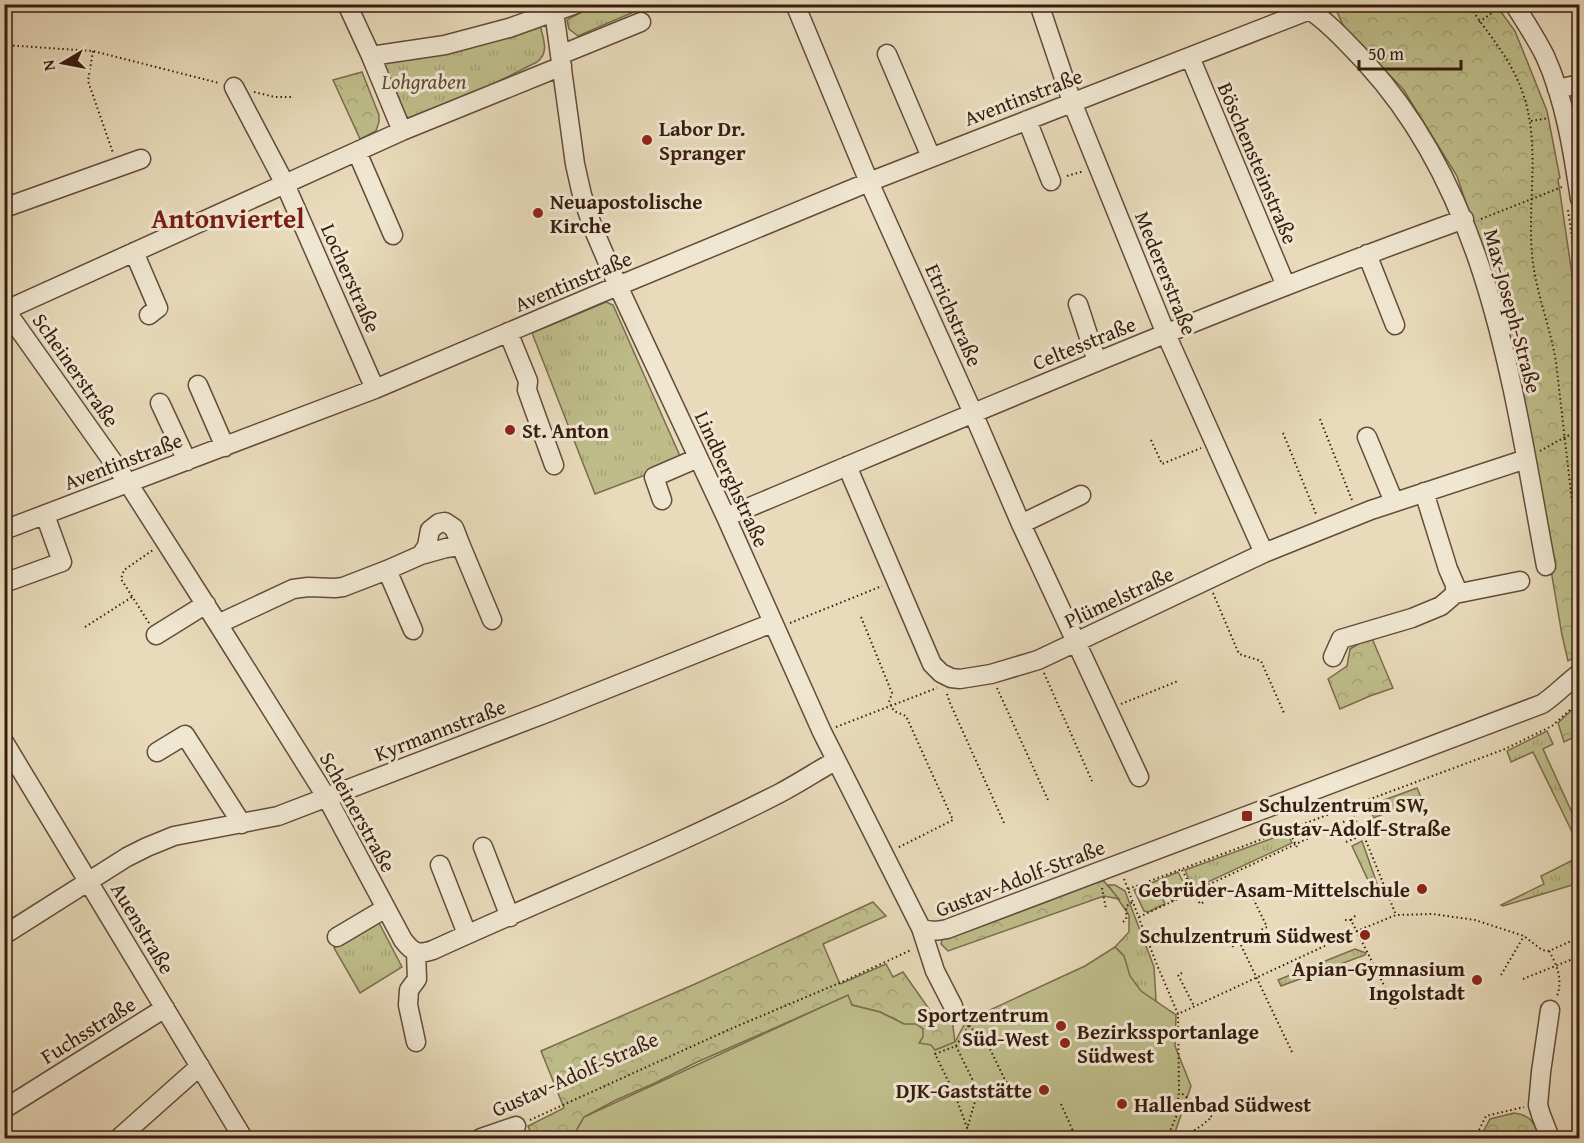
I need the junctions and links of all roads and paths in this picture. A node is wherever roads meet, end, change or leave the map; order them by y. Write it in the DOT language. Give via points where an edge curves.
graph roads {
  1 [pos="347,4"];
  2 [pos="576,4"];
  3 [pos="795,4"];
  4 [pos="1039,4"];
  5 [pos="1468,4"];
  6 [pos="1505,5"];
  7 [pos="1312,6"];
  8 [pos="554,8"];
  9 [pos="641,22"];
  10 [pos="1479,22"];
  11 [pos="4,45"];
  12 [pos="93,51"];
  13 [pos="887,54"];
  14 [pos="371,56"];
  15 [pos="1190,57"];
  16 [pos="561,61"];
  17 [pos="1580,84"];
  18 [pos="234,87"];
  19 [pos="1557,89"];
  20 [pos="294,97"];
  21 [pos="1072,102"];
  22 [pos="1552,117"];
  23 [pos="1027,120"];
  24 [pos="1531,121"];
  25 [pos="402,132"];
  26 [pos="357,152"];
  27 [pos="931,157"];
  28 [pos="141,159"];
  29 [pos="1098,166"];
  30 [pos="118,167"];
  31 [pos="1051,181"];
  32 [pos="869,182"];
  33 [pos="285,184"];
  34 [pos="1564,186"];
  35 [pos="1531,199"];
  36 [pos="1574,204"];
  37 [pos="4,208"];
  38 [pos="1465,222"];
  39 [pos="393,235"];
  40 [pos="134,252"];
  41 [pos="1367,254"];
  42 [pos="618,286"];
  43 [pos="1286,286"];
  44 [pos="1580,291"];
  45 [pos="1078,304"];
  46 [pos="5,309"];
  47 [pos="149,315"];
  48 [pos="1395,325"];
  49 [pos="508,332"];
  50 [pos="1166,334"];
  51 [pos="1097,362"];
  52 [pos="198,385"];
  53 [pos="375,390"];
  54 [pos="160,403"];
  55 [pos="973,413"];
  56 [pos="1320,419"];
  57 [pos="1580,430"];
  58 [pos="1283,434"];
  59 [pos="1367,437"];
  60 [pos="1565,437"];
  61 [pos="1151,440"];
  62 [pos="1214,443"];
  63 [pos="225,447"];
  64 [pos="698,458"];
  65 [pos="1526,459"];
  66 [pos="187,461"];
  67 [pos="554,465"];
  68 [pos="847,466"];
  69 [pos="128,483"];
  70 [pos="1424,492"];
  71 [pos="1081,495"];
  72 [pos="662,500"];
  73 [pos="1394,502"];
  74 [pos="45,514"];
  75 [pos="1358,515"];
  76 [pos="726,518"];
  77 [pos="1021,524"];
  78 [pos="1323,529"];
  79 [pos="4,530"];
  80 [pos="166,542"];
  81 [pos="461,546"];
  82 [pos="1580,551"];
  83 [pos="1264,554"];
  84 [pos="421,555"];
  85 [pos="1546,566"];
  86 [pos="387,570"];
  87 [pos="1207,579"];
  88 [pos="896,580"];
  89 [pos="1520,581"];
  90 [pos="4,583"];
  91 [pos="1455,594"];
  92 [pos="132,597"];
  93 [pos="206,604"];
  94 [pos="861,617"];
  95 [pos="492,620"];
  96 [pos="218,624"];
  97 [pos="774,626"];
  98 [pos="85,627"];
  99 [pos="413,630"];
  100 [pos="156,635"];
  101 [pos="1076,642"];
  102 [pos="1333,657"];
  103 [pos="1038,660"];
  104 [pos="1580,673"];
  105 [pos="991,674"];
  106 [pos="1178,681"];
  107 [pos="948,682"];
  108 [pos="1580,701"];
  109 [pos="891,706"];
  110 [pos="1107,709"];
  111 [pos="1284,713"];
  112 [pos="822,732"];
  113 [pos="4,742"];
  114 [pos="157,752"];
  115 [pos="835,760"];
  116 [pos="1139,777"];
  117 [pos="1092,781"];
  118 [pos="327,798"];
  119 [pos="1048,800"];
  120 [pos="1348,808"];
  121 [pos="1354,817"];
  122 [pos="1004,823"];
  123 [pos="242,824"];
  124 [pos="1288,830"];
  125 [pos="1363,835"];
  126 [pos="1346,842"];
  127 [pos="1296,846"];
  128 [pos="483,847"];
  129 [pos="884,855"];
  130 [pos="1119,864"];
  131 [pos="440,865"];
  132 [pos="1182,869"];
  133 [pos="1098,872"];
  134 [pos="89,882"];
  135 [pos="1128,890"];
  136 [pos="1194,892"];
  137 [pos="1251,894"];
  138 [pos="1133,902"];
  139 [pos="1204,902"];
  140 [pos="386,908"];
  141 [pos="1106,909"];
  142 [pos="1356,915"];
  143 [pos="1396,915"];
  144 [pos="510,917"];
  145 [pos="1139,917"];
  146 [pos="1345,920"];
  147 [pos="1352,920"];
  148 [pos="1122,922"];
  149 [pos="1357,931"];
  150 [pos="467,934"];
  151 [pos="923,934"];
  152 [pos="4,935"];
  153 [pos="1524,936"];
  154 [pos="337,937"];
  155 [pos="1580,937"];
  156 [pos="1239,941"];
  157 [pos="1233,947"];
  158 [pos="1549,951"];
  159 [pos="416,952"];
  160 [pos="1580,956"];
  161 [pos="1557,965"];
  162 [pos="1182,973"];
  163 [pos="1501,975"];
  164 [pos="1257,977"];
  165 [pos="1523,980"];
  166 [pos="953,1006"];
  167 [pos="1194,1006"];
  168 [pos="165,1008"];
  169 [pos="1396,1009"];
  170 [pos="1550,1010"];
  171 [pos="1178,1014"];
  172 [pos="416,1042"];
  173 [pos="956,1046"];
  174 [pos="1292,1052"];
  175 [pos="200,1066"];
  176 [pos="1006,1082"];
  177 [pos="978,1091"];
  178 [pos="1034,1091"];
  179 [pos="1179,1091"];
  180 [pos="955,1095"];
  181 [pos="1061,1104"];
  182 [pos="1538,1105"];
  183 [pos="4,1108"];
  184 [pos="516,1126"];
  185 [pos="967,1129"];
  186 [pos="1320,1131"];
  187 [pos="1168,1137"];
  188 [pos="119,1138"];
  189 [pos="243,1138"];
  190 [pos="481,1138"];
  191 [pos="971,1138"];
  192 [pos="1076,1138"];
  193 [pos="1323,1138"];
  194 [pos="1475,1138"];
  195 [pos="1550,1138"];
  1 -- 14 [label="street"];
  2 -- 8 [label="street"];
  3 -- 32 [label="street, Etrichstraße"];
  4 -- 21 [label="street, Medererstraße"];
  5 -- 10 [label="path"];
  6 -- 10 [label="path"];
  6 -- 19 [label="street" via="1531,30"];
  7 -- 15 [label="street, Aventinstraße"];
  7 -- 38 [label="street, Max-Joseph-Straße" via="1403,107 1431,152"];
  8 -- 14 [label="street" via="509,28 445,45"];
  8 -- 16 [label="street, Lindberghstraße"];
  9 -- 16 [label="street"];
  10 -- 24 [label="path" via="1510,63"];
  11 -- 12 [label="path"];
  12 -- 18 [label="path"];
  12 -- 30 [label="path" via="88,81"];
  13 -- 27 [label="street"];
  14 -- 25 [label="street"];
  15 -- 21 [label="street, Aventinstraße"];
  15 -- 43 [label="street, Böschensteinstraße"];
  16 -- 25 [label="street"];
  16 -- 42 [label="street, Lindberghstraße" via="578,179 593,228"];
  17 -- 19 [label="street"];
  18 -- 20 [label="path" via="275,97"];
  18 -- 33 [label="street, Locherstraße"];
  19 -- 36 [label="street" via="1565,118"];
  21 -- 23 [label="street, Aventinstraße"];
  21 -- 29 [label="street, Medererstraße"];
  22 -- 24 [label="path"];
  23 -- 27 [label="street, Aventinstraße"];
  23 -- 31 [label="street"];
  24 -- 35 [label="path"];
  25 -- 26 [label="street"];
  26 -- 33 [label="street"];
  26 -- 39 [label="street"];
  27 -- 32 [label="street, Aventinstraße"];
  28 -- 30 [label="street"];
  29 -- 31 [label="path"];
  29 -- 50 [label="street, Medererstraße"];
  30 -- 37 [label="street"];
  32 -- 42 [label="street, Aventinstraße"];
  32 -- 55 [label="street, Etrichstraße"];
  33 -- 40 [label="street"];
  33 -- 53 [label="street, Locherstraße"];
  34 -- 35 [label="path"];
  35 -- 38 [label="path"];
  35 -- 60 [label="path" via="1532,256 1554,352"];
  36 -- 44 [label="path"];
  38 -- 41 [label="street, Celtesstraße"];
  38 -- 65 [label="street, Max-Joseph-Straße" via="1502,339"];
  40 -- 46 [label="street"];
  40 -- 47 [label="street" via="158,308"];
  41 -- 43 [label="street, Celtesstraße"];
  41 -- 48 [label="street"];
  42 -- 49 [label="street, Aventinstraße"];
  42 -- 64 [label="street, Lindberghstraße"];
  43 -- 50 [label="street, Celtesstraße"];
  45 -- 51 [label="street"];
  46 -- 69 [label="street, Scheinerstraße"];
  49 -- 53 [label="street, Aventinstraße"];
  49 -- 67 [label="street"];
  50 -- 51 [label="street, Celtesstraße"];
  50 -- 62 [label="street, Medererstraße"];
  51 -- 55 [label="street, Celtesstraße"];
  52 -- 63 [label="street"];
  53 -- 63 [label="street, Aventinstraße"];
  54 -- 66 [label="street"];
  55 -- 68 [label="street, Celtesstraße"];
  55 -- 77 [label="street, Etrichstraße"];
  56 -- 75 [label="path"];
  57 -- 60 [label="path"];
  58 -- 78 [label="path"];
  59 -- 73 [label="street"];
  60 -- 65 [label="path"];
  60 -- 82 [label="path"];
  61 -- 62 [label="path" via="1162,464"];
  62 -- 83 [label="street, Medererstraße"];
  63 -- 66 [label="street, Aventinstraße"];
  64 -- 72 [label="street" via="654,477"];
  64 -- 76 [label="street, Lindberghstraße"];
  65 -- 70 [label="street, Plümelstraße"];
  65 -- 85 [label="street, Max-Joseph-Straße"];
  66 -- 69 [label="street, Aventinstraße"];
  68 -- 76 [label="street, Celtesstraße"];
  68 -- 88 [label="street"];
  69 -- 74 [label="street, Aventinstraße"];
  69 -- 80 [label="street, Scheinerstraße"];
  70 -- 73 [label="street, Plümelstraße"];
  70 -- 91 [label="street"];
  71 -- 77 [label="street"];
  73 -- 75 [label="street, Plümelstraße"];
  74 -- 79 [label="street, Aventinstraße"];
  74 -- 90 [label="street" via="62,562"];
  75 -- 78 [label="street, Plümelstraße"];
  76 -- 97 [label="street, Lindberghstraße"];
  77 -- 101 [label="street, Etrichstraße"];
  78 -- 83 [label="street, Plümelstraße"];
  80 -- 92 [label="path" via="124,570 121,579"];
  80 -- 93 [label="street, Scheinerstraße"];
  81 -- 84 [label="street"];
  81 -- 84 [label="street" via="454,528 439,523 430,530"];
  81 -- 95 [label="street"];
  83 -- 87 [label="street, Plümelstraße"];
  84 -- 86 [label="street"];
  86 -- 96 [label="street" via="344,587 294,589"];
  86 -- 99 [label="street"];
  87 -- 101 [label="street, Plümelstraße"];
  87 -- 111 [label="path" via="1239,654 1261,661"];
  88 -- 97 [label="path"];
  88 -- 107 [label="street" via="932,664"];
  89 -- 91 [label="street"];
  91 -- 102 [label="street" via="1441,606 1412,618 1341,639"];
  92 -- 98 [label="path"];
  92 -- 100 [label="path"];
  93 -- 96 [label="street, Scheinerstraße"];
  93 -- 100 [label="street"];
  94 -- 109 [label="path" via="892,693"];
  96 -- 118 [label="street, Scheinerstraße"];
  97 -- 112 [label="street, Lindberghstraße"];
  97 -- 118 [label="street, Kyrmannstraße"];
  101 -- 103 [label="street, Plümelstraße"];
  101 -- 110 [label="street, Etrichstraße"];
  103 -- 105 [label="street, Plümelstraße"];
  103 -- 117 [label="path"];
  104 -- 130 [label="street, Gustav-Adolf-Straße" via="1542,704"];
  105 -- 107 [label="street, Plümelstraße"];
  105 -- 119 [label="path"];
  106 -- 110 [label="path"];
  107 -- 109 [label="path"];
  107 -- 122 [label="path" via="950,703"];
  108 -- 120 [label="path" via="1552,726 1505,749"];
  109 -- 112 [label="path"];
  109 -- 129 [label="path" via="906,716 953,820"];
  110 -- 116 [label="street, Etrichstraße"];
  112 -- 115 [label="street, Lindberghstraße"];
  113 -- 134 [label="street, Auenstraße"];
  114 -- 123 [label="street" via="185,735"];
  115 -- 129 [label="street, Lindberghstraße"];
  115 -- 144 [label="street" via="728,819"];
  118 -- 123 [label="street, Kyrmannstraße"];
  118 -- 140 [label="street, Scheinerstraße"];
  120 -- 121 [label="path"];
  120 -- 124 [label="path"];
  121 -- 125 [label="path"];
  121 -- 127 [label="path"];
  123 -- 134 [label="street, Kyrmannstraße" via="165,840 128,857"];
  124 -- 127 [label="path"];
  124 -- 132 [label="path"];
  125 -- 126 [label="path"];
  125 -- 143 [label="path"];
  127 -- 136 [label="path"];
  128 -- 144 [label="street"];
  129 -- 151 [label="street, Lindberghstraße"];
  130 -- 133 [label="street, Gustav-Adolf-Straße"];
  130 -- 135 [label="path"];
  131 -- 150 [label="street"];
  132 -- 135 [label="path"];
  132 -- 136 [label="path"];
  133 -- 141 [label="path"];
  133 -- 151 [label="street, Gustav-Adolf-Straße" via="947,929"];
  134 -- 152 [label="street, Kyrmannstraße"];
  134 -- 168 [label="street, Auenstraße"];
  135 -- 138 [label="path"];
  136 -- 139 [label="path" via="1200,904"];
  136 -- 145 [label="path"];
  137 -- 156 [label="path" via="1267,927"];
  138 -- 145 [label="path"];
  138 -- 148 [label="path" via="1127,904 1127,917"];
  140 -- 154 [label="street"];
  140 -- 159 [label="street, Scheinerstraße" via="409,949"];
  142 -- 147 [label="path"];
  143 -- 149 [label="path"];
  143 -- 153 [label="path" via="1433,914 1475,920"];
  144 -- 150 [label="street"];
  145 -- 171 [label="path"];
  146 -- 147 [label="path"];
  147 -- 149 [label="path"];
  149 -- 164 [label="path"];
  149 -- 169 [label="path"];
  150 -- 159 [label="street" via="433,950"];
  151 -- 166 [label="street, Lindberghstraße" via="935,971"];
  151 -- 184 [label="path, Gustav-Adolf-Straße" via="914,949"];
  153 -- 158 [label="path"];
  153 -- 163 [label="path"];
  155 -- 158 [label="path"];
  156 -- 157 [label="path"];
  156 -- 164 [label="path"];
  158 -- 161 [label="path"];
  159 -- 172 [label="street" via="417,979 410,990 408,1005"];
  160 -- 161 [label="path"];
  161 -- 165 [label="path"];
  161 -- 170 [label="path" via="1558,993"];
  162 -- 167 [label="path" via="1178,975"];
  164 -- 167 [label="path"];
  164 -- 174 [label="path"];
  167 -- 171 [label="path"];
  168 -- 175 [label="street, Auenstraße"];
  168 -- 183 [label="street, Fuchsstraße"];
  170 -- 182 [label="street"];
  171 -- 179 [label="path"];
  173 -- 176 [label="path" via="969,1025 989,1047"];
  173 -- 177 [label="path"];
  173 -- 180 [label="path" via="935,1054"];
  175 -- 188 [label="street"];
  175 -- 189 [label="street, Auenstraße"];
  176 -- 177 [label="path" via="997,1092"];
  176 -- 178 [label="path"];
  177 -- 180 [label="path"];
  177 -- 185 [label="path"];
  179 -- 187 [label="path" via="1176,1117"];
  179 -- 187 [label="path" via="1212,1116 1196,1131"];
  180 -- 185 [label="path"];
  181 -- 192 [label="path"];
  182 -- 194 [label="path" via="1486,1116"];
  182 -- 195 [label="street"];
  184 -- 190 [label="street, Gustav-Adolf-Straße"];
  185 -- 191 [label="path"];
  186 -- 193 [label="path"];
}
